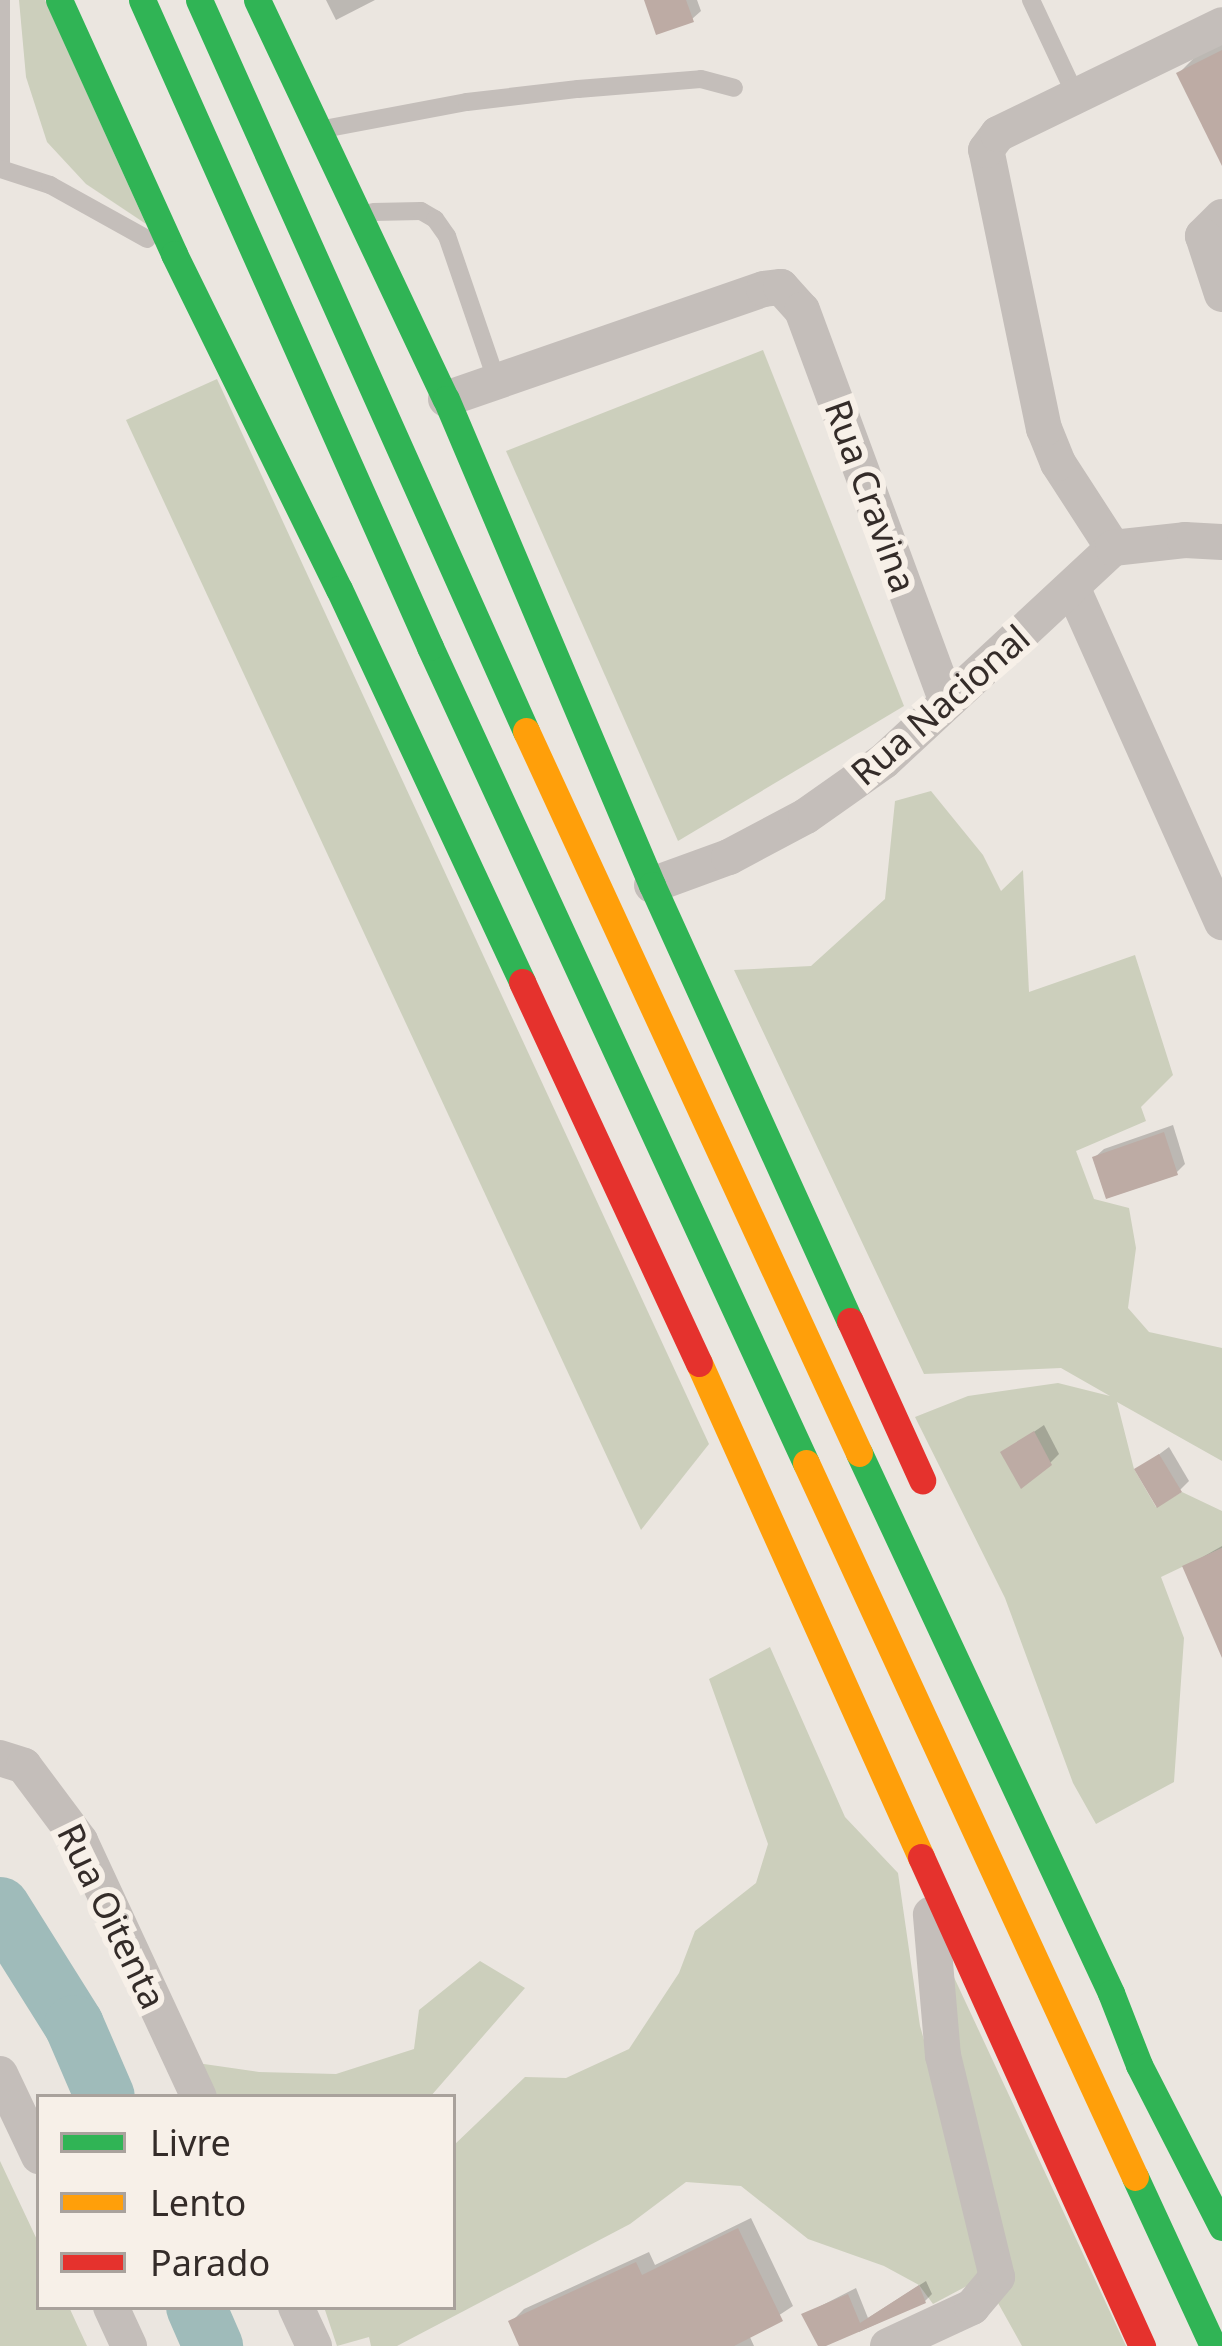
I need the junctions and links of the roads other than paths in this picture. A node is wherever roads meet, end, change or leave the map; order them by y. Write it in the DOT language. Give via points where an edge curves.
graph roads {
  1 [pos="1,0"];
  2 [pos="59,0"];
  3 [pos="142,0"];
  4 [pos="199,0"];
  5 [pos="257,0"];
  6 [pos="1031,0"];
  7 [pos="1222,25"];
  8 [pos="734,88"];
  9 [pos="1076,96"];
  10 [pos="318,130"];
  11 [pos="1,169"];
  12 [pos="356,213"];
  13 [pos="1222,217"];
  14 [pos="174,254"];
  15 [pos="1222,295"];
  16 [pos="497,382"];
  17 [pos="446,399"];
  18 [pos="1222,542"];
  19 [pos="1113,548"];
  20 [pos="1073,589"];
  21 [pos="946,699"];
  22 [pos="652,885"];
  23 [pos="1222,922"];
  24 [pos="930,1498"];
  25 [pos="0,1758"];
  26 [pos="930,1875"];
  27 [pos="1094,1892"];
  28 [pos="1111,1994"];
  29 [pos="0,2074"];
  30 [pos="198,2094"];
  31 [pos="36,2150"];
  32 [pos="1222,2227"];
  33 [pos="1192,2301"];
  34 [pos="112,2310"];
  35 [pos="297,2310"];
  36 [pos="129,2346"];
  37 [pos="314,2346"];
  38 [pos="888,2346"];
  39 [pos="1142,2346"];
  40 [pos="1202,2346"];
  41 [pos="1214,2346"];
  1 -- 11 [label="lane"];
  2 -- 14 [label="highway"];
  3 -- 33 [label="highway, bridge" via="430,647"];
  4 -- 28 [label="highway" via="614,926"];
  5 -- 10 [label="highway"];
  6 -- 9 [label="lane"];
  7 -- 9 [label="street"];
  8 -- 10 [label="lane" via="701,79 578,89"];
  9 -- 19 [label="street" via="989,142 991,182 1044,429"];
  10 -- 12 [label="highway"];
  11 -- 14 [label="lane" via="50,185"];
  12 -- 16 [label="lane" via="421,211 435,219"];
  12 -- 17 [label="highway"];
  13 -- 15 [label="street" via="1203,236"];
  14 -- 26 [label="highway" via="380,675"];
  16 -- 17 [label="street"];
  16 -- 21 [label="street, Rua Cravina" via="764,289 792,294"];
  17 -- 22 [label="highway"];
  18 -- 19 [label="street"];
  19 -- 20 [label="street, Rua Nacional"];
  20 -- 21 [label="street, Rua Nacional"];
  20 -- 23 [label="street"];
  21 -- 22 [label="street, Rua Nacional" via="884,760 806,816"];
  22 -- 24 [label="highway"];
  25 -- 30 [label="street, Rua Oitenta" via="24,1766 80,1841"];
  26 -- 38 [label="street" via="934,2005 997,2277 980,2301"];
  26 -- 39 [label="highway"];
  27 -- 28 [label="highway"];
  28 -- 32 [label="highway"];
  29 -- 31 [label="street"];
  33 -- 40 [label="highway"];
  33 -- 41 [label="highway"];
  34 -- 36 [label="street"];
  35 -- 37 [label="street"];
}
